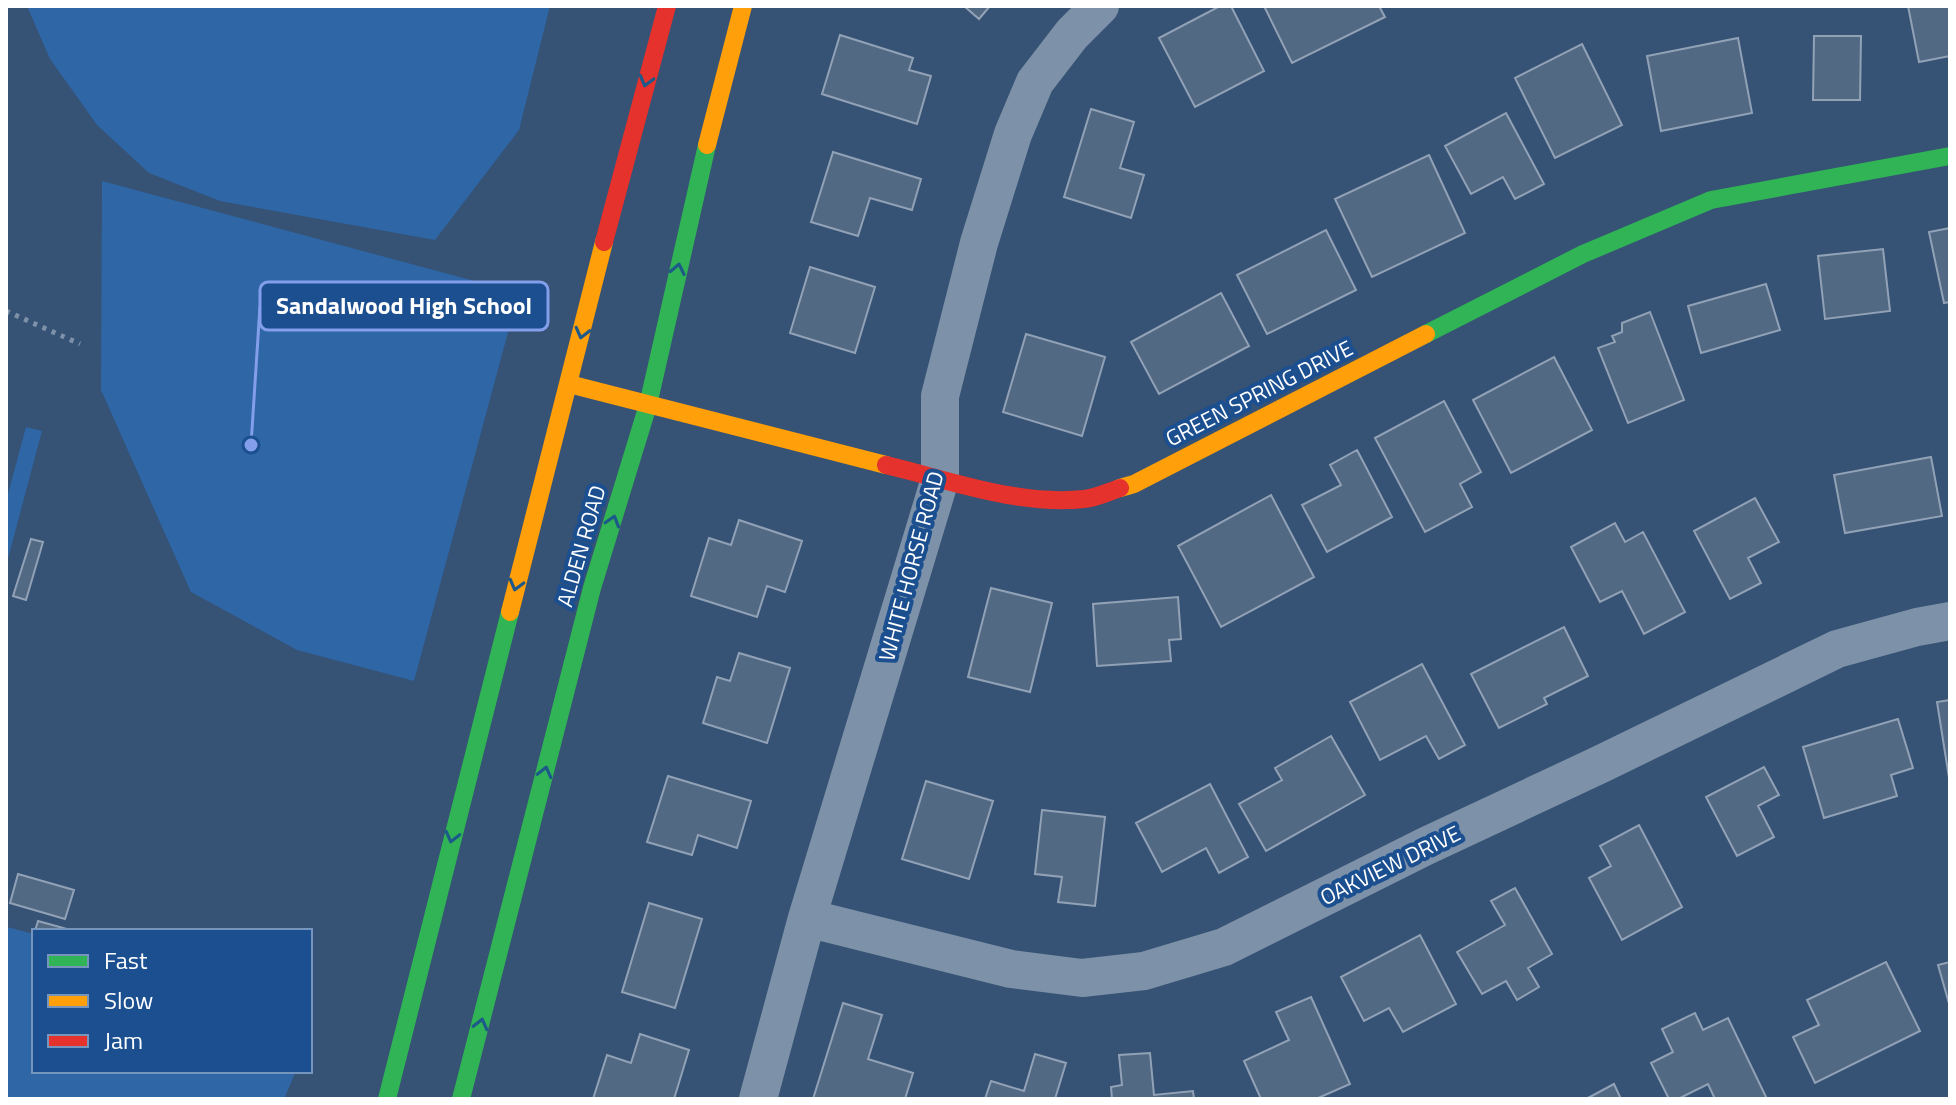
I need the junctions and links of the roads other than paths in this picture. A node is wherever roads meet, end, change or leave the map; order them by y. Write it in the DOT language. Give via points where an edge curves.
graph roads {
  1 [pos="667,6"];
  2 [pos="743,6"];
  3 [pos="1100,6"];
  4 [pos="1950,156"];
  5 [pos="569,384"];
  6 [pos="648,405"];
  7 [pos="940,479"];
  8 [pos="1950,621"];
  9 [pos="807,918"];
  10 [pos="387,1099"];
  11 [pos="461,1099"];
  12 [pos="758,1099"];
  1 -- 5 [label="street, one-way"];
  6 -- 2 [label="street, ALDEN ROAD, one-way"];
  3 -- 7 [label="street, WHITE HORSE ROAD" via="1035,82 1013,134 940,396"];
  4 -- 7 [label="street, GREEN SPRING DRIVE" via="1711,200 1583,254 1134,484 1086,499 1051,500"];
  5 -- 6 [label="street, GREEN SPRING DRIVE"];
  5 -- 10 [label="street, one-way"];
  6 -- 7 [label="street, GREEN SPRING DRIVE"];
  11 -- 6 [label="street, ALDEN ROAD, one-way" via="592,588"];
  7 -- 9 [label="street, WHITE HORSE ROAD"];
  8 -- 9 [label="street, OAKVIEW DRIVE" via="1837,649 1224,947 1144,971 1082,978 1011,969"];
  9 -- 12 [label="street, WHITE HORSE ROAD"];
}
